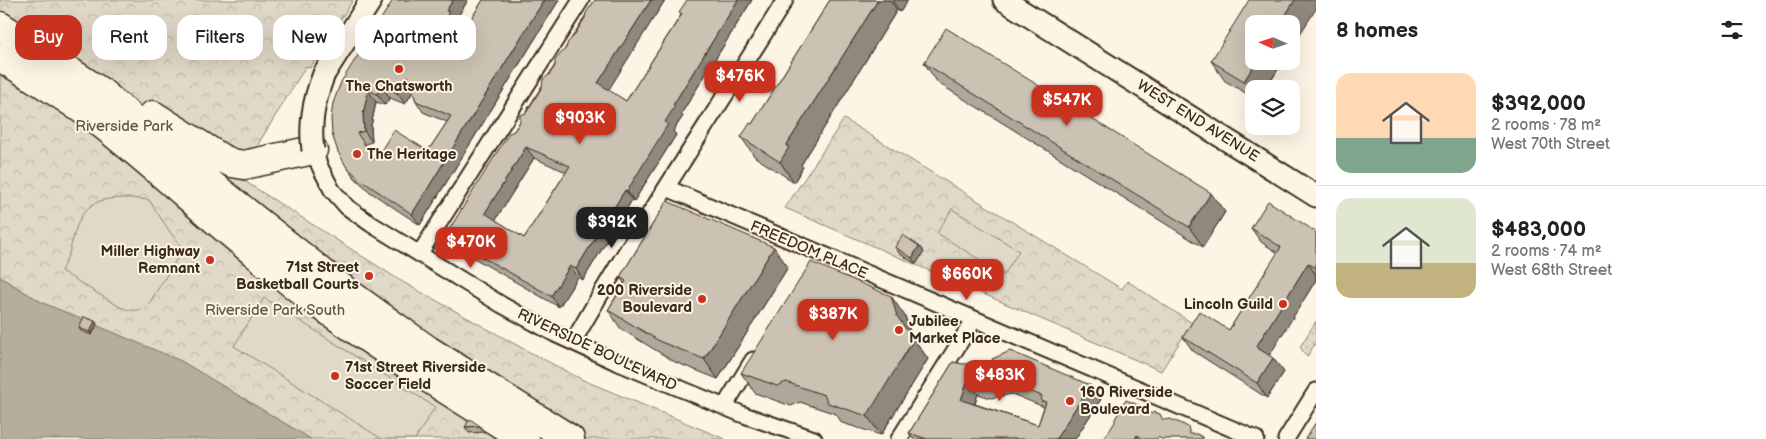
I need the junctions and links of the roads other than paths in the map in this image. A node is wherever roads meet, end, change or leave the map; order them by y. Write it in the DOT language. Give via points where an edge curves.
graph roads {
  1 [pos="371,0"];
  2 [pos="581,0"];
  3 [pos="786,0"];
  4 [pos="1004,0"];
  5 [pos="0,26"];
  6 [pos="0,57"];
  7 [pos="126,119"];
  8 [pos="313,150"];
  9 [pos="667,188"];
  10 [pos="1316,196"];
  11 [pos="420,254"];
  12 [pos="819,254"];
  13 [pos="810,268"];
  14 [pos="974,320"];
  15 [pos="573,342"];
  16 [pos="760,349"];
  17 [pos="1316,391"];
  18 [pos="724,408"];
  19 [pos="525,439"];
  20 [pos="570,439"];
  21 [pos="814,439"];
  22 [pos="899,439"];
  23 [pos="1256,439"];
  24 [pos="1286,439"];
  1 -- 8 [label="main road, bridge" via="324,74 314,104"];
  2 -- 11 [label="street"];
  3 -- 9 [label="street"];
  4 -- 10 [label="main road, WEST END AVENUE"];
  5 -- 7 [label="highway" via="101,92"];
  6 -- 7 [label="highway" via="60,95"];
  7 -- 8 [label="highway" via="154,116 232,164 249,164"];
  7 -- 19 [label="highway" via="262,259 308,296"];
  7 -- 20 [label="highway" via="343,289 428,350"];
  8 -- 11 [label="street, RIVERSIDE BOULEVARD" via="325,179 338,198 358,215"];
  9 -- 12 [label="street, FREEDOM PLACE"];
  9 -- 15 [label="street"];
  11 -- 15 [label="street, RIVERSIDE BOULEVARD" via="477,290"];
  12 -- 13 [label="street"];
  12 -- 14 [label="street, FREEDOM PLACE"];
  14 -- 22 [label="street"];
  14 -- 23 [label="street, FREEDOM PLACE"];
  15 -- 18 [label="street, RIVERSIDE BOULEVARD"];
  16 -- 18 [label="street"];
  17 -- 24 [label="street"];
  18 -- 21 [label="street, RIVERSIDE BOULEVARD"];
}
